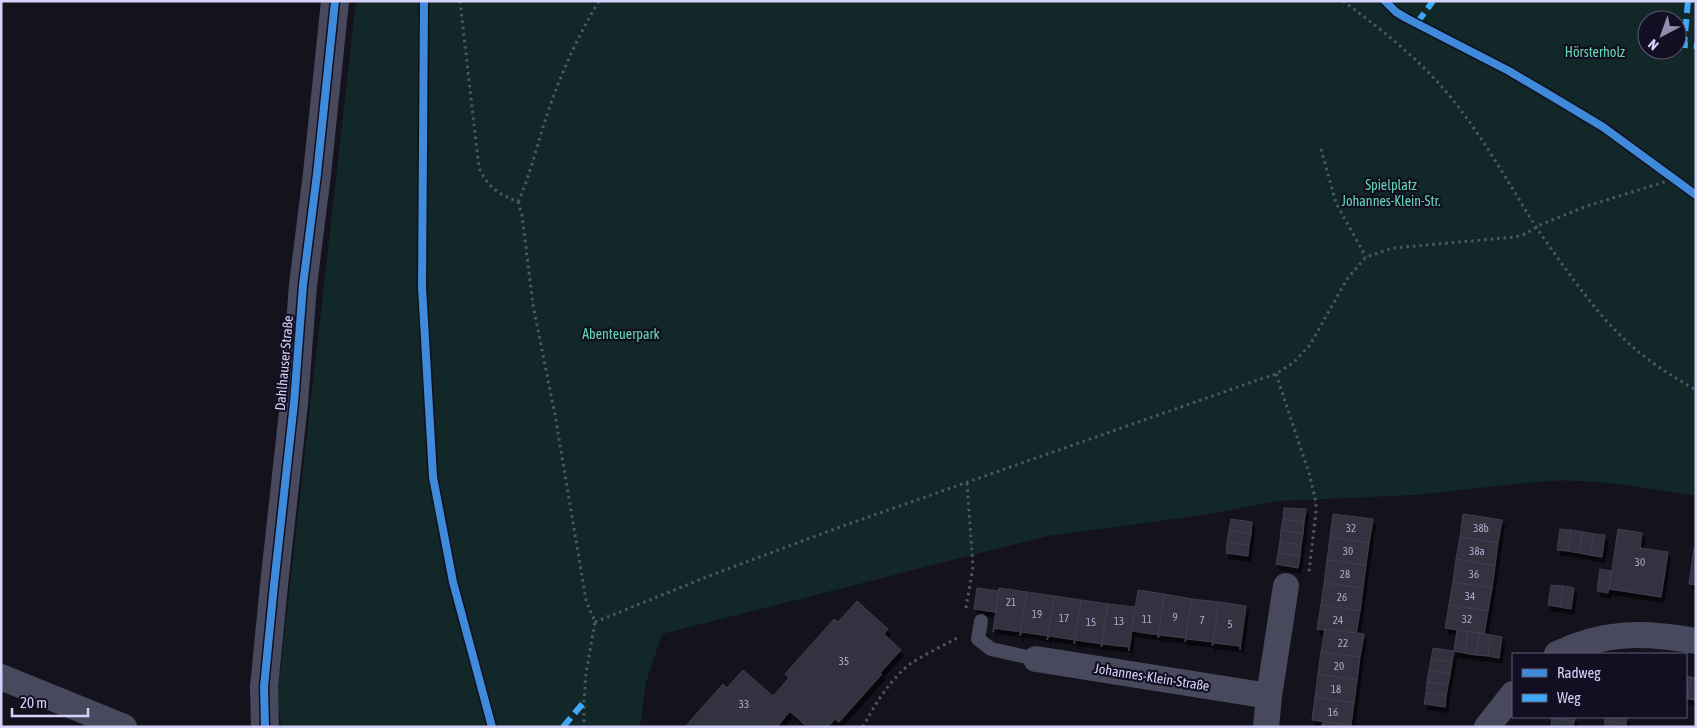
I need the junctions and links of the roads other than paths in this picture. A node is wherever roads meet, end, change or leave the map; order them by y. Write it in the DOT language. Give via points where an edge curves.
graph roads {
  1 [pos="335,1"];
  2 [pos="1286,586"];
  3 [pos="981,621"];
  4 [pos="1696,640"];
  5 [pos="1560,653"];
  6 [pos="1036,659"];
  7 [pos="1,677"];
  8 [pos="1512,695"];
  9 [pos="1269,696"];
  10 [pos="124,727"];
  11 [pos="265,727"];
  12 [pos="1266,727"];
  13 [pos="1487,727"];
  1 -- 11 [label="street, Dahlhauser Straße" via="303,285 264,687"];
  2 -- 9 [label="street"];
  3 -- 6 [label="lane" via="978,639 991,649"];
  4 -- 5 [label="street" via="1629,634 1597,639"];
  6 -- 9 [label="street, Johannes-Klein-Straße"];
  7 -- 10 [label="street"];
  8 -- 13 [label="street"];
  9 -- 12 [label="street"];
}
